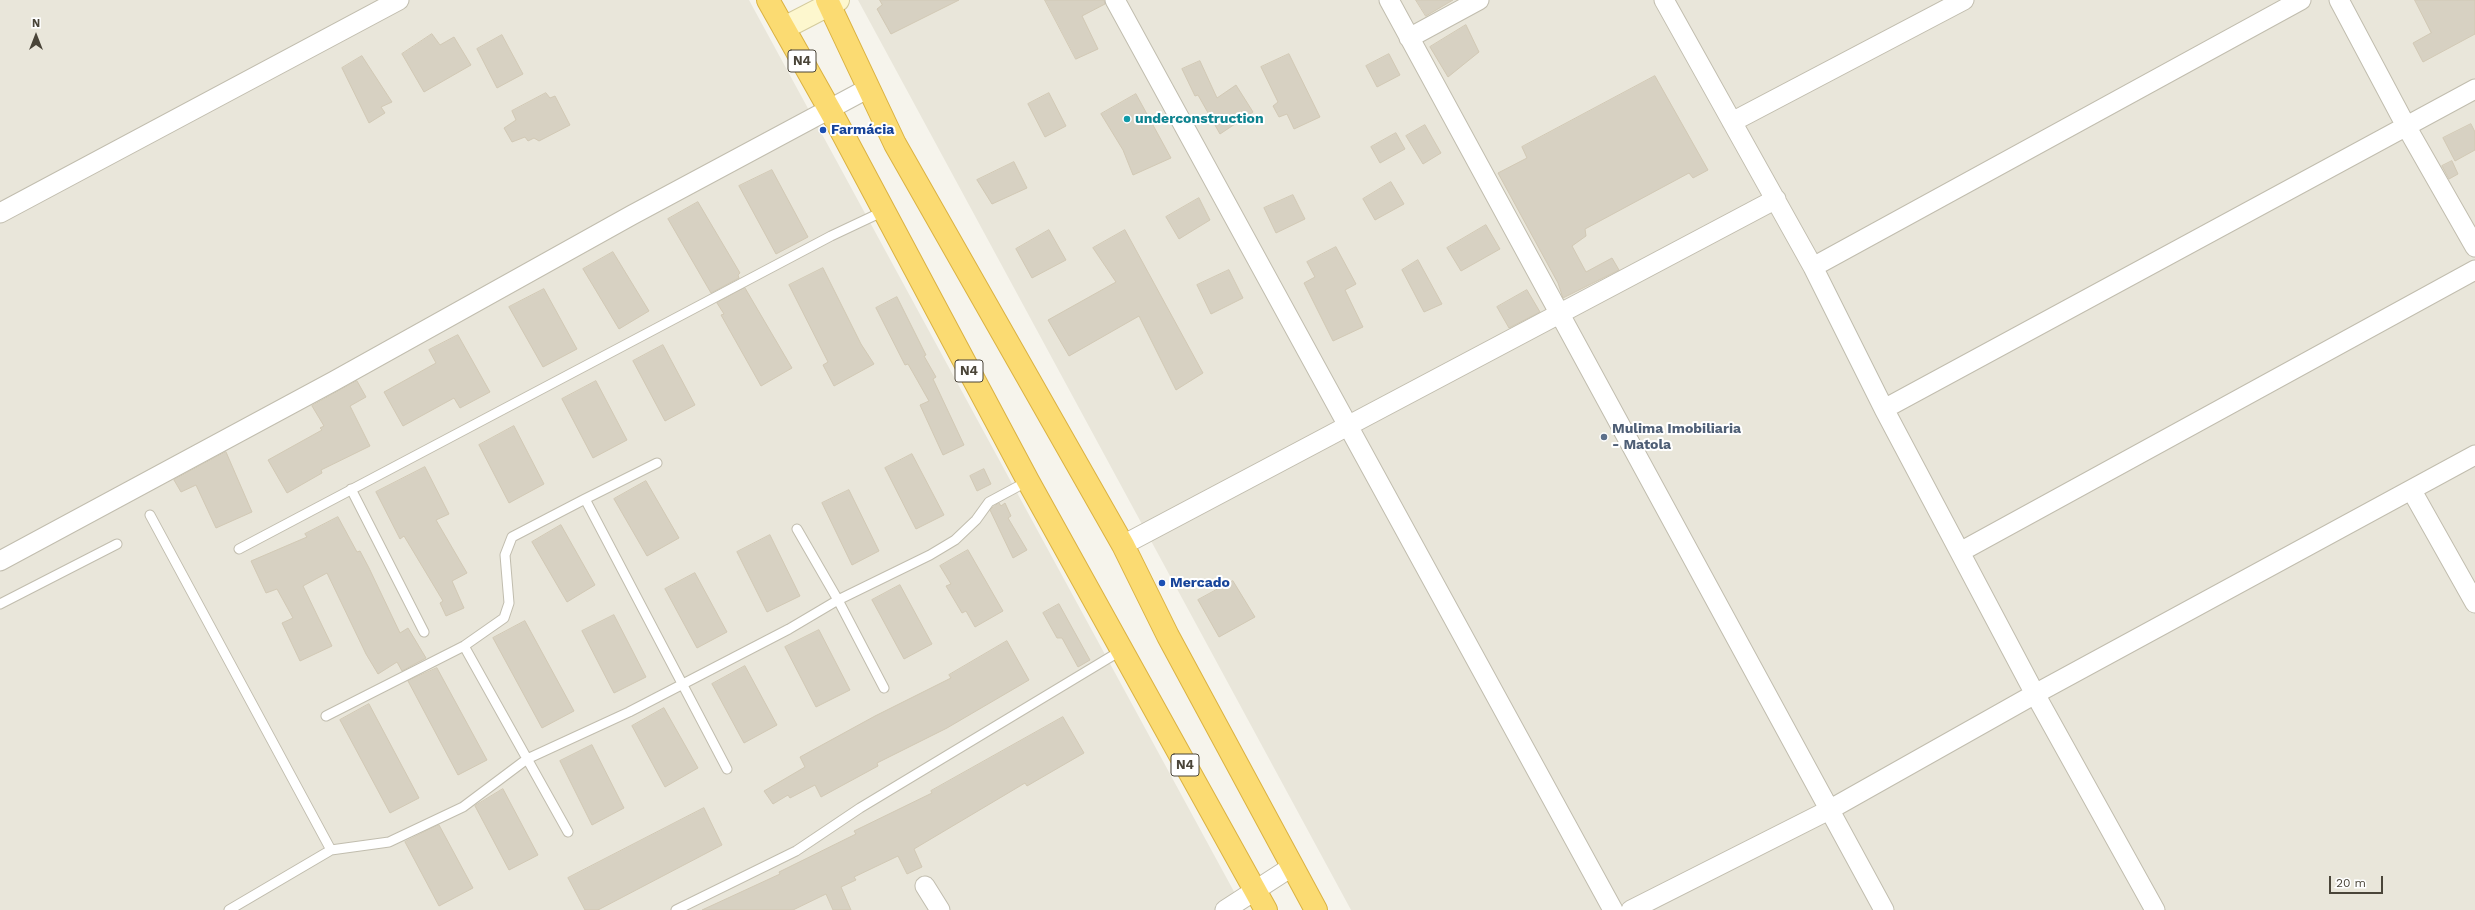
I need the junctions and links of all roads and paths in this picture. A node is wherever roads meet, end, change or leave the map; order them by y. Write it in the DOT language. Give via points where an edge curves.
graph roads {
  1 [pos="399,0"];
  2 [pos="768,0"];
  3 [pos="1115,0"];
  4 [pos="1389,0"];
  5 [pos="1479,0"];
  6 [pos="1664,0"];
  7 [pos="1964,0"];
  8 [pos="2301,0"];
  9 [pos="2339,0"];
  10 [pos="831,2"];
  11 [pos="784,28"];
  12 [pos="1409,38"];
  13 [pos="867,89"];
  14 [pos="2475,89"];
  15 [pos="829,108"];
  16 [pos="1732,122"];
  17 [pos="2406,126"];
  18 [pos="1776,199"];
  19 [pos="884,211"];
  20 [pos="0,213"];
  21 [pos="2475,248"];
  22 [pos="1812,267"];
  23 [pos="2475,270"];
  24 [pos="1560,313"];
  25 [pos="1884,409"];
  26 [pos="1348,426"];
  27 [pos="2475,455"];
  28 [pos="657,463"];
  29 [pos="1028,481"];
  30 [pos="351,489"];
  31 [pos="2412,491"];
  32 [pos="585,499"];
  33 [pos="150,515"];
  34 [pos="797,529"];
  35 [pos="117,544"];
  36 [pos="1123,545"];
  37 [pos="239,549"];
  38 [pos="1960,552"];
  39 [pos="0,561"];
  40 [pos="838,600"];
  41 [pos="2475,603"];
  42 [pos="0,604"];
  43 [pos="424,632"];
  44 [pos="464,646"];
  45 [pos="1122,650"];
  46 [pos="683,684"];
  47 [pos="884,688"];
  48 [pos="2035,694"];
  49 [pos="326,716"];
  50 [pos="527,759"];
  51 [pos="727,769"];
  52 [pos="1829,810"];
  53 [pos="568,832"];
  54 [pos="331,850"];
  55 [pos="1293,866"];
  56 [pos="925,886"];
  57 [pos="1261,901"];
  58 [pos="229,910"];
  59 [pos="676,910"];
  60 [pos="940,910"];
  61 [pos="1225,910"];
  62 [pos="1316,910"];
  63 [pos="1613,910"];
  64 [pos="1631,910"];
  65 [pos="1884,910"];
  66 [pos="2155,910"];
  1 -- 20 [label="street"];
  2 -- 11 [label="highway, N4"];
  3 -- 26 [label="street"];
  4 -- 12 [label="street"];
  5 -- 12 [label="street"];
  6 -- 16 [label="street"];
  7 -- 16 [label="street"];
  8 -- 22 [label="street"];
  9 -- 17 [label="street"];
  10 -- 11 [label="street"];
  10 -- 13 [label="highway"];
  11 -- 15 [label="highway, N4"];
  12 -- 24 [label="street"];
  13 -- 15 [label="street"];
  13 -- 36 [label="highway"];
  14 -- 17 [label="street"];
  15 -- 19 [label="highway, N4"];
  15 -- 39 [label="street" via="334,381"];
  16 -- 18 [label="street"];
  17 -- 21 [label="street"];
  17 -- 25 [label="street"];
  18 -- 22 [label="street"];
  18 -- 24 [label="street"];
  19 -- 29 [label="highway, N4"];
  19 -- 30 [label="lane" via="824,239"];
  22 -- 25 [label="street"];
  23 -- 38 [label="street"];
  24 -- 26 [label="street"];
  24 -- 52 [label="street"];
  25 -- 38 [label="street"];
  26 -- 36 [label="street"];
  26 -- 63 [label="street"];
  27 -- 31 [label="street"];
  28 -- 32 [label="lane"];
  29 -- 40 [label="lane" via="989,502 976,520 955,540"];
  29 -- 45 [label="highway, N4"];
  30 -- 37 [label="lane"];
  30 -- 43 [label="lane"];
  31 -- 41 [label="street"];
  31 -- 48 [label="street"];
  32 -- 44 [label="lane" via="512,537 505,555 509,603 504,618"];
  32 -- 46 [label="lane"];
  33 -- 54 [label="lane"];
  34 -- 40 [label="lane"];
  35 -- 42 [label="lane"];
  36 -- 55 [label="highway" via="1168,636"];
  38 -- 48 [label="street"];
  40 -- 46 [label="lane" via="789,629"];
  40 -- 47 [label="lane"];
  44 -- 49 [label="lane"];
  44 -- 50 [label="lane"];
  45 -- 57 [label="highway, N4"];
  45 -- 59 [label="lane" via="860,808 796,851"];
  46 -- 50 [label="lane"];
  46 -- 51 [label="lane"];
  48 -- 52 [label="street"];
  48 -- 66 [label="street"];
  50 -- 53 [label="lane"];
  50 -- 54 [label="lane" via="463,807 389,842"];
  52 -- 64 [label="street"];
  52 -- 65 [label="street"];
  54 -- 58 [label="lane"];
  55 -- 57 [label="street"];
  55 -- 62 [label="highway"];
  56 -- 60 [label="street"];
  57 -- 61 [label="street"];
}
